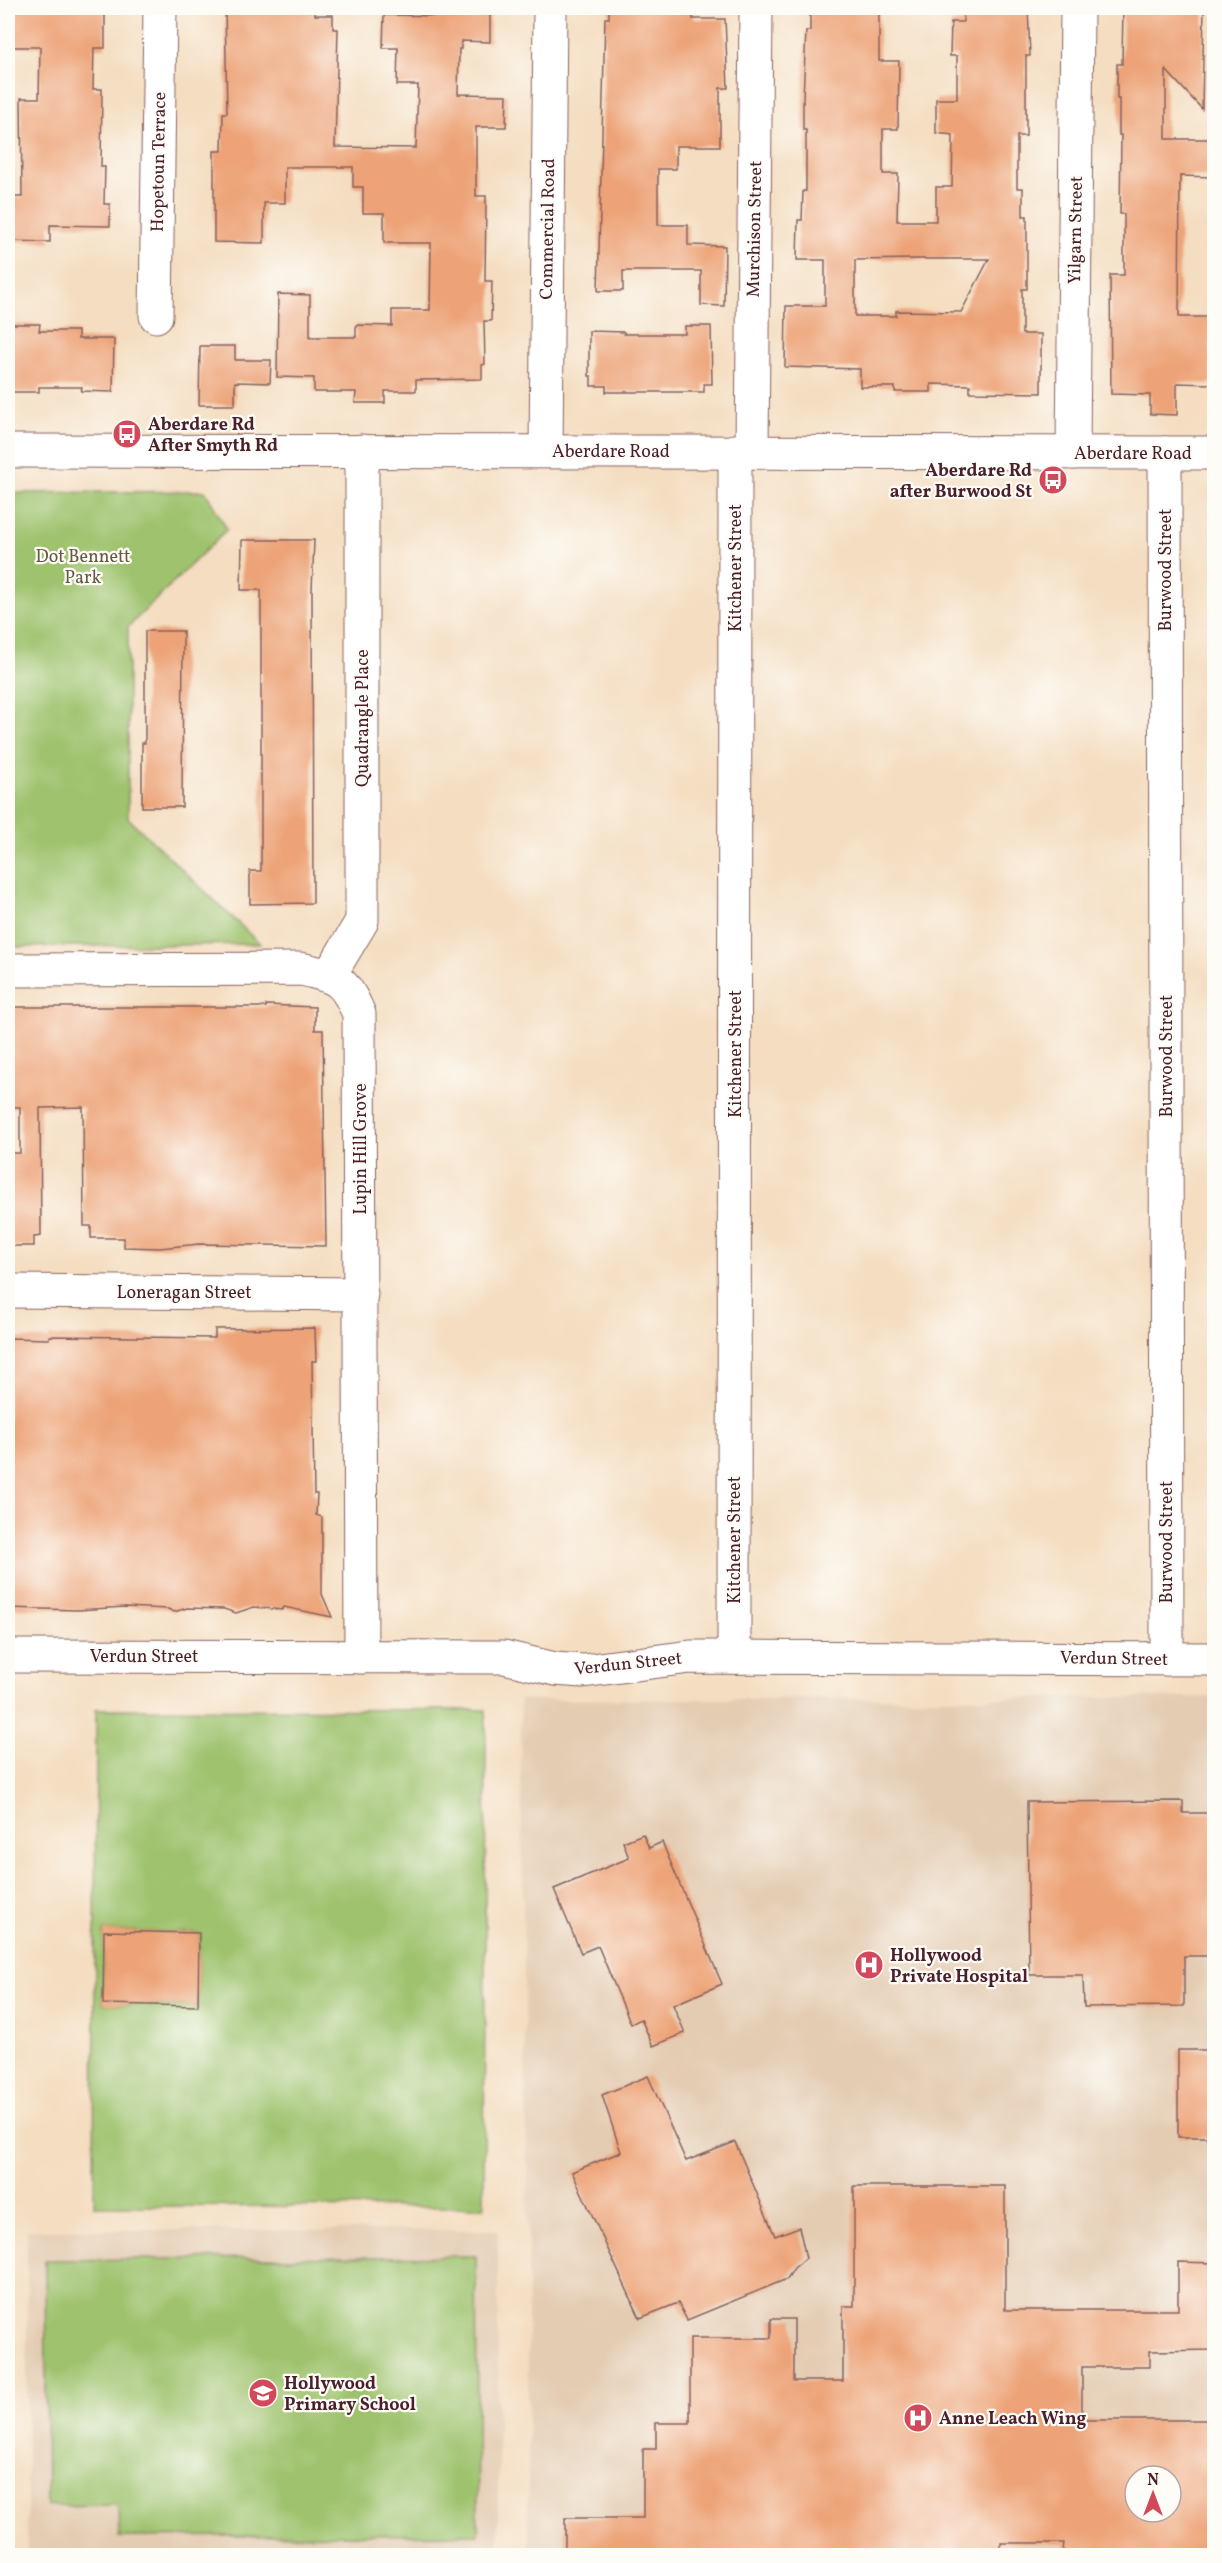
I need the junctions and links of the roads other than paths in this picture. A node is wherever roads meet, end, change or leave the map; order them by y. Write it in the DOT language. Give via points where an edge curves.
graph roads {
  1 [pos="160,8"];
  2 [pos="550,8"];
  3 [pos="756,8"];
  4 [pos="1077,8"];
  5 [pos="156,316"];
  6 [pos="8,451"];
  7 [pos="362,451"];
  8 [pos="546,451"];
  9 [pos="743,451"];
  10 [pos="1073,453"];
  11 [pos="1165,453"];
  12 [pos="1215,453"];
  13 [pos="8,969"];
  14 [pos="329,976"];
  15 [pos="8,1291"];
  16 [pos="361,1294"];
  17 [pos="8,1656"];
  18 [pos="361,1657"];
  19 [pos="734,1657"];
  20 [pos="1167,1659"];
  21 [pos="1215,1659"];
  1 -- 5 [label="street, Hopetoun Terrace"];
  2 -- 8 [label="street, Commercial Road"];
  3 -- 9 [label="street, Murchison Street"];
  4 -- 10 [label="street, Yilgarn Street"];
  6 -- 7 [label="street, Aberdare Road"];
  7 -- 8 [label="street, Aberdare Road"];
  7 -- 14 [label="street, Quadrangle Place" via="362,921"];
  8 -- 9 [label="street, Aberdare Road"];
  9 -- 10 [label="street, Aberdare Road"];
  9 -- 19 [label="street, Kitchener Street"];
  10 -- 11 [label="street, Aberdare Road"];
  11 -- 12 [label="street, Aberdare Road"];
  11 -- 20 [label="street, Burwood Street"];
  13 -- 14 [label="street, Lupin Hill Grove" via="301,969"];
  14 -- 16 [label="street, Lupin Hill Grove" via="349,991 359,1014"];
  15 -- 16 [label="street, Loneragan Street"];
  16 -- 18 [label="street, Lupin Hill Grove"];
  17 -- 18 [label="street, Verdun Street"];
  18 -- 19 [label="street, Verdun Street" via="504,1657 583,1671 666,1659"];
  19 -- 20 [label="street, Verdun Street"];
  20 -- 21 [label="street, Verdun Street"];
}
